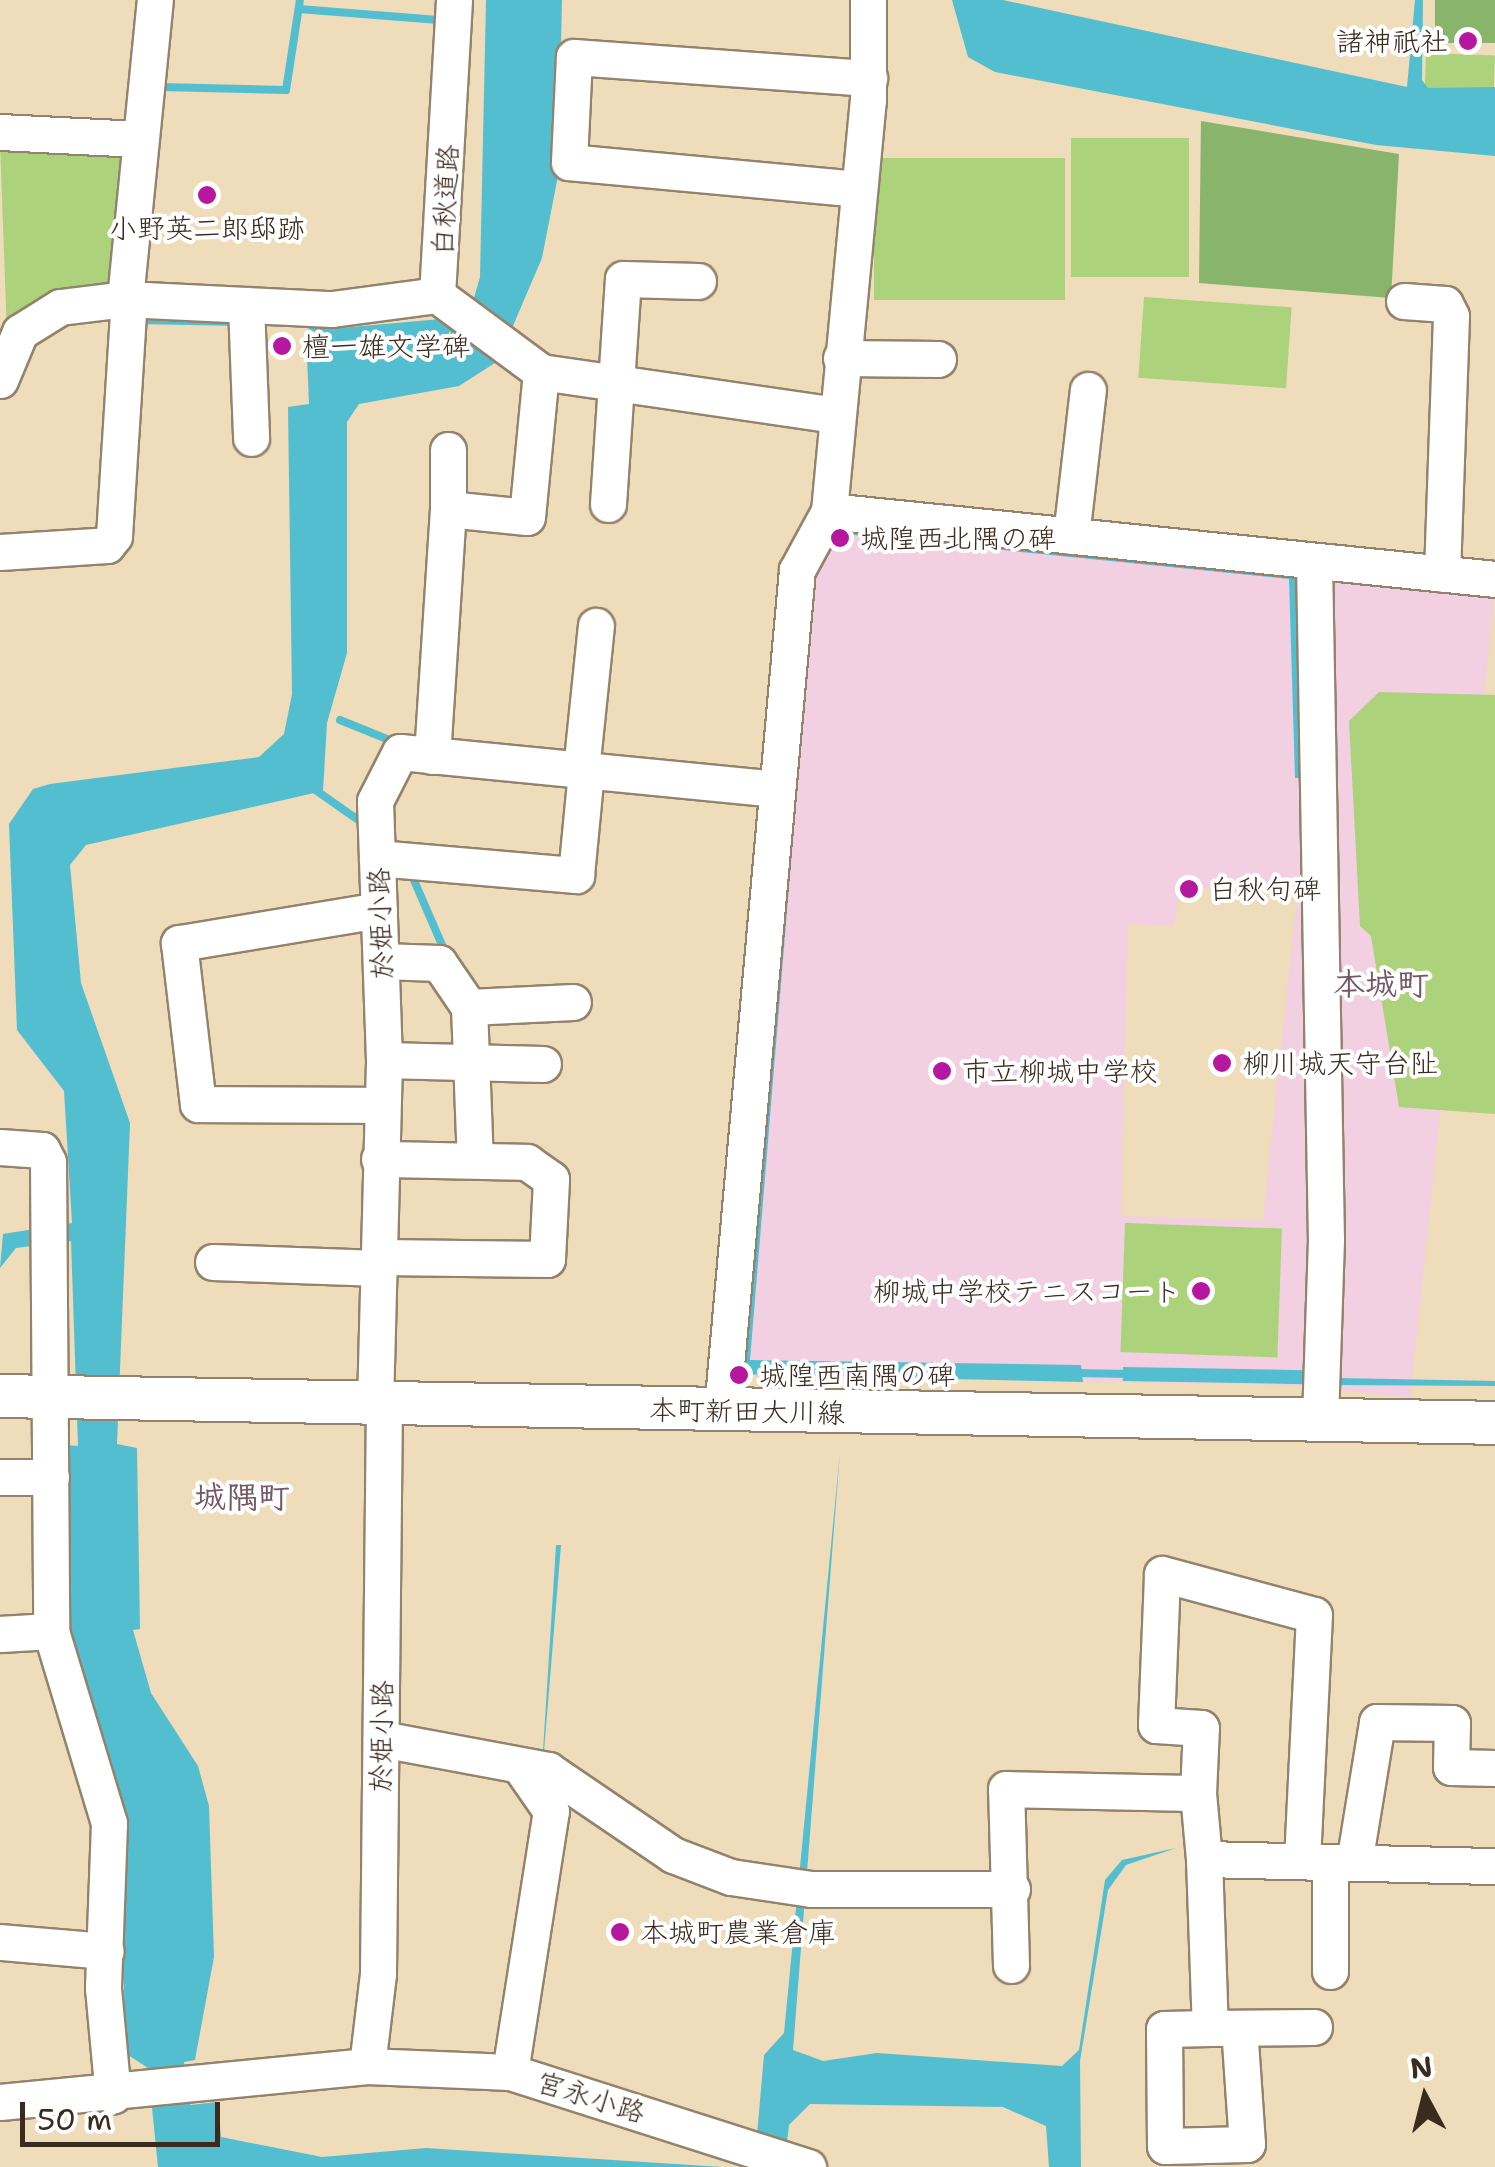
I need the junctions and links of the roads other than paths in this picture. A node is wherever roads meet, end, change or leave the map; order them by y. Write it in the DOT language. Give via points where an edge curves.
graph roads {
  1 [pos="155,0"];
  2 [pos="454,0"];
  3 [pos="868,0"];
  4 [pos="868,78"];
  5 [pos="0,132"];
  6 [pos="138,140"];
  7 [pos="859,189"];
  8 [pos="698,280"];
  9 [pos="127,300"];
  10 [pos="1404,301"];
  11 [pos="246,305"];
  12 [pos="450,306"];
  13 [pos="841,358"];
  14 [pos="938,360"];
  15 [pos="541,372"];
  16 [pos="0,380"];
  17 [pos="620,384"];
  18 [pos="1088,390"];
  19 [pos="835,415"];
  20 [pos="251,438"];
  21 [pos="448,450"];
  22 [pos="608,504"];
  23 [pos="448,510"];
  24 [pos="829,511"];
  25 [pos="1070,536"];
  26 [pos="0,552"];
  27 [pos="1314,561"];
  28 [pos="1442,574"];
  29 [pos="1495,579"];
  30 [pos="596,626"];
  31 [pos="433,749"];
  32 [pos="584,771"];
  33 [pos="778,781"];
  34 [pos="377,858"];
  35 [pos="380,910"];
  36 [pos="382,961"];
  37 [pos="574,1002"];
  38 [pos="527,1006"];
  39 [pos="469,1007"];
  40 [pos="384,1060"];
  41 [pos="469,1062"];
  42 [pos="382,1105"];
  43 [pos="0,1147"];
  44 [pos="379,1159"];
  45 [pos="476,1160"];
  46 [pos="213,1262"];
  47 [pos="379,1262"];
  48 [pos="1320,1391"];
  49 [pos="0,1396"];
  50 [pos="61,1401"];
  51 [pos="380,1405"];
  52 [pos="722,1410"];
  53 [pos="1495,1423"];
  54 [pos="0,1477"];
  55 [pos="51,1477"];
  56 [pos="52,1631"];
  57 [pos="0,1634"];
  58 [pos="380,1738"];
  59 [pos="520,1765"];
  60 [pos="1495,1768"];
  61 [pos="1198,1793"];
  62 [pos="1204,1859"];
  63 [pos="1329,1862"];
  64 [pos="1495,1866"];
  65 [pos="1012,1890"];
  66 [pos="0,1942"];
  67 [pos="106,1951"];
  68 [pos="1011,1965"];
  69 [pos="1330,1971"];
  70 [pos="1314,2027"];
  71 [pos="367,2066"];
  72 [pos="510,2072"];
  73 [pos="125,2095"];
  74 [pos="0,2102"];
  75 [pos="808,2167"];
  1 -- 6 [label="street"];
  2 -- 12 [label="street, 白秋道路"];
  3 -- 4 [label="street"];
  4 -- 7 [label="street"];
  4 -- 7 [label="street" via="574,58 569,162"];
  5 -- 6 [label="street"];
  6 -- 9 [label="street"];
  7 -- 13 [label="street"];
  8 -- 17 [label="street" via="623,279"];
  9 -- 11 [label="street, 白秋道路"];
  9 -- 16 [label="street, 白秋道路" via="60,307 20,332"];
  9 -- 26 [label="street" via="114,536 107,545"];
  10 -- 28 [label="street" via="1445,304 1453,327"];
  11 -- 12 [label="street, 白秋道路"];
  11 -- 20 [label="street"];
  12 -- 15 [label="street"];
  13 -- 14 [label="street"];
  13 -- 19 [label="street"];
  15 -- 17 [label="street"];
  15 -- 23 [label="street" via="526,517"];
  17 -- 19 [label="street"];
  17 -- 22 [label="street"];
  18 -- 25 [label="street"];
  19 -- 24 [label="street"];
  21 -- 23 [label="street"];
  23 -- 31 [label="street"];
  24 -- 25 [label="street"];
  24 -- 33 [label="street" via="796,570"];
  25 -- 27 [label="street"];
  27 -- 28 [label="street"];
  27 -- 48 [label="street"];
  28 -- 29 [label="street"];
  30 -- 32 [label="street"];
  31 -- 32 [label="street"];
  31 -- 34 [label="street, 於姫小路" via="400,752 374,801"];
  32 -- 33 [label="street"];
  32 -- 34 [label="street" via="576,875"];
  33 -- 52 [label="street"];
  34 -- 35 [label="street, 於姫小路"];
  35 -- 36 [label="street, 於姫小路"];
  35 -- 42 [label="street" via="179,943 198,1104"];
  36 -- 39 [label="street" via="439,962"];
  36 -- 40 [label="street, 於姫小路"];
  37 -- 38 [label="street"];
  38 -- 39 [label="street"];
  38 -- 41 [label="street" via="536,1064"];
  39 -- 41 [label="street"];
  40 -- 41 [label="street"];
  40 -- 42 [label="street, 於姫小路"];
  41 -- 45 [label="street"];
  42 -- 44 [label="street, 於姫小路"];
  43 -- 50 [label="street" via="47,1154"];
  44 -- 45 [label="street"];
  44 -- 47 [label="street, 於姫小路"];
  45 -- 47 [label="street" via="527,1162 552,1179 547,1260"];
  46 -- 47 [label="street"];
  47 -- 51 [label="street, 於姫小路"];
  48 -- 52 [label="main road, 本町新田大川線"];
  48 -- 53 [label="main road, 本町新田大川線"];
  49 -- 50 [label="main road, 本町新田大川線"];
  50 -- 51 [label="main road, 本町新田大川線"];
  50 -- 55 [label="street"];
  51 -- 52 [label="main road, 本町新田大川線"];
  51 -- 58 [label="street, 於姫小路"];
  54 -- 55 [label="street"];
  55 -- 56 [label="street"];
  56 -- 57 [label="street"];
  56 -- 67 [label="street" via="110,1824"];
  58 -- 59 [label="street"];
  58 -- 71 [label="street, 於姫小路"];
  59 -- 65 [label="street" via="548,1770 673,1855 731,1877 811,1889"];
  59 -- 72 [label="street" via="550,1812"];
  60 -- 63 [label="street" via="1451,1767 1452,1722 1376,1722"];
  61 -- 62 [label="street"];
  61 -- 63 [label="street" via="1201,1728 1156,1725 1162,1574 1314,1614"];
  61 -- 65 [label="street" via="1006,1789"];
  62 -- 63 [label="street"];
  62 -- 70 [label="street" via="1224,2028"];
  63 -- 64 [label="street"];
  63 -- 69 [label="street"];
  65 -- 68 [label="street"];
  66 -- 67 [label="street"];
  67 -- 73 [label="street"];
  71 -- 72 [label="street, 宮永小路"];
  71 -- 73 [label="street, 宮永小路"];
  72 -- 75 [label="street, 宮永小路"];
  73 -- 74 [label="street, 宮永小路"];
}
